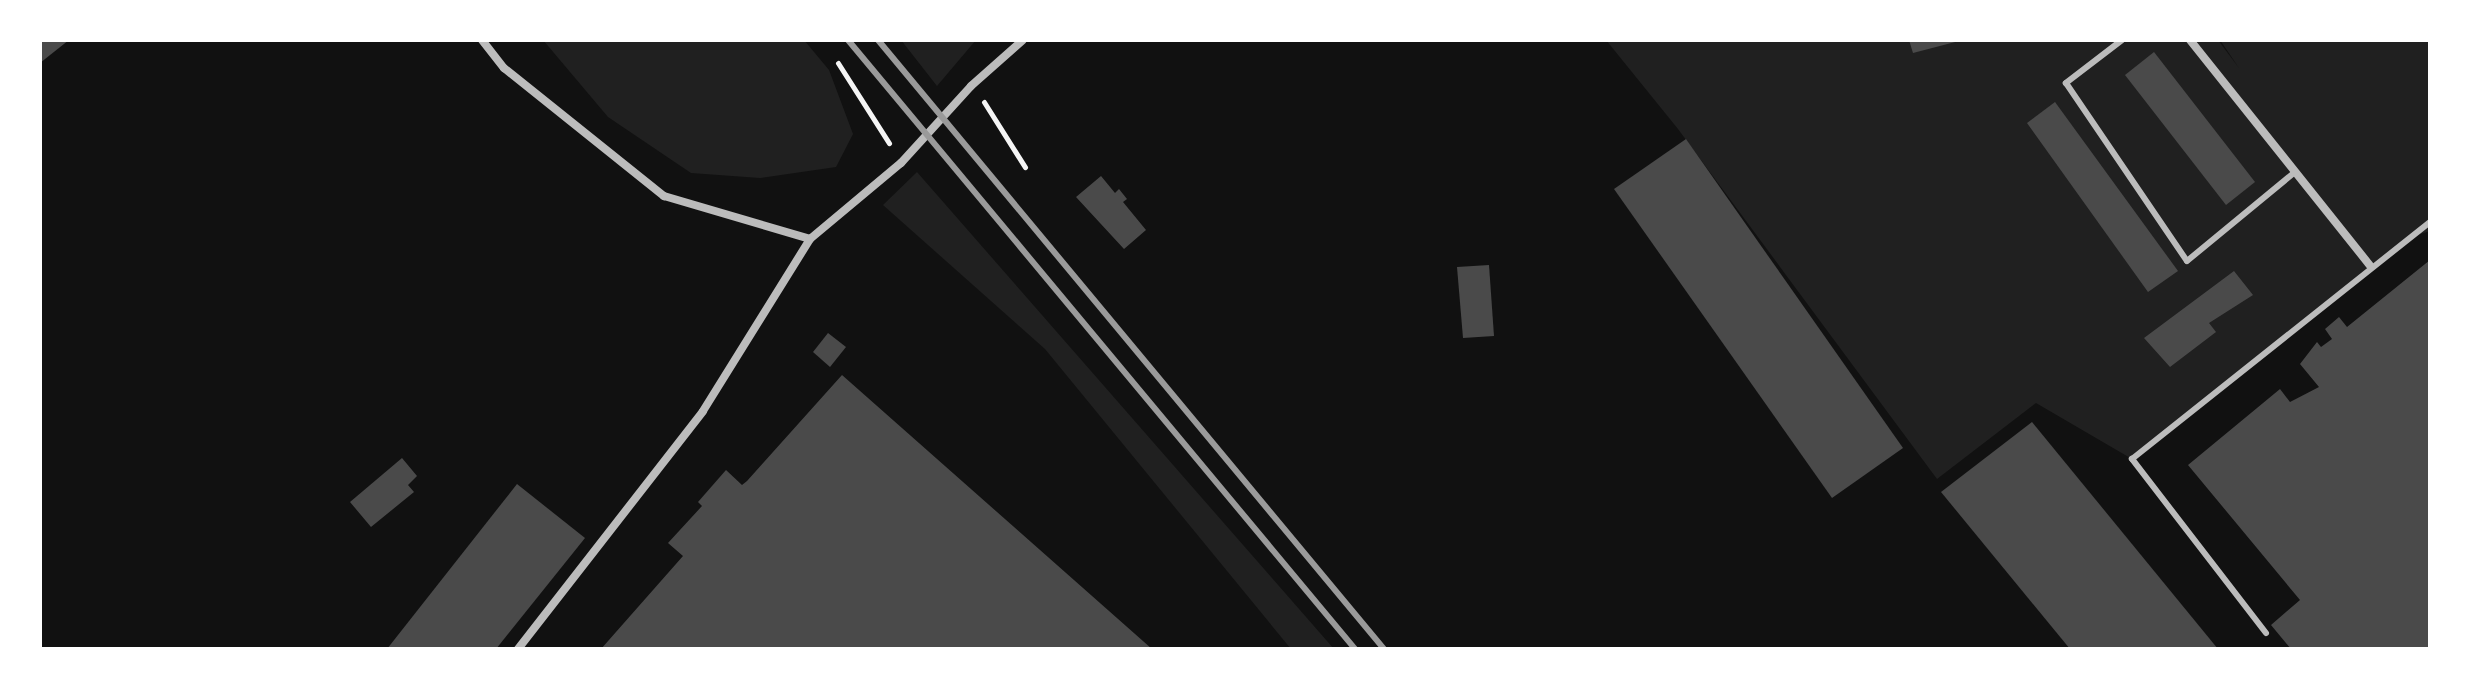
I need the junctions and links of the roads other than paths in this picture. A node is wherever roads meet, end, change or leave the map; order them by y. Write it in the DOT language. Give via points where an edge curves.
graph roads {
  1 [pos="482,40"];
  2 [pos="1006,40"];
  3 [pos="1023,40"];
  4 [pos="2122,40"];
  5 [pos="2190,40"];
  6 [pos="1015,48"];
  7 [pos="2295,172"];
  8 [pos="2430,222"];
  9 [pos="810,239"];
  10 [pos="2371,267"];
  11 [pos="2266,633"];
  12 [pos="518,649"];
  1 -- 9 [label="street" via="504,68 664,196"];
  2 -- 6 [label="lane"];
  3 -- 6 [label="street"];
  4 -- 7 [label="lane" via="2066,83 2187,261"];
  5 -- 7 [label="street"];
  6 -- 9 [label="street" via="971,86 901,163"];
  7 -- 10 [label="street"];
  8 -- 10 [label="lane"];
  9 -- 12 [label="street" via="703,411"];
  10 -- 11 [label="lane" via="2132,459"];
}
